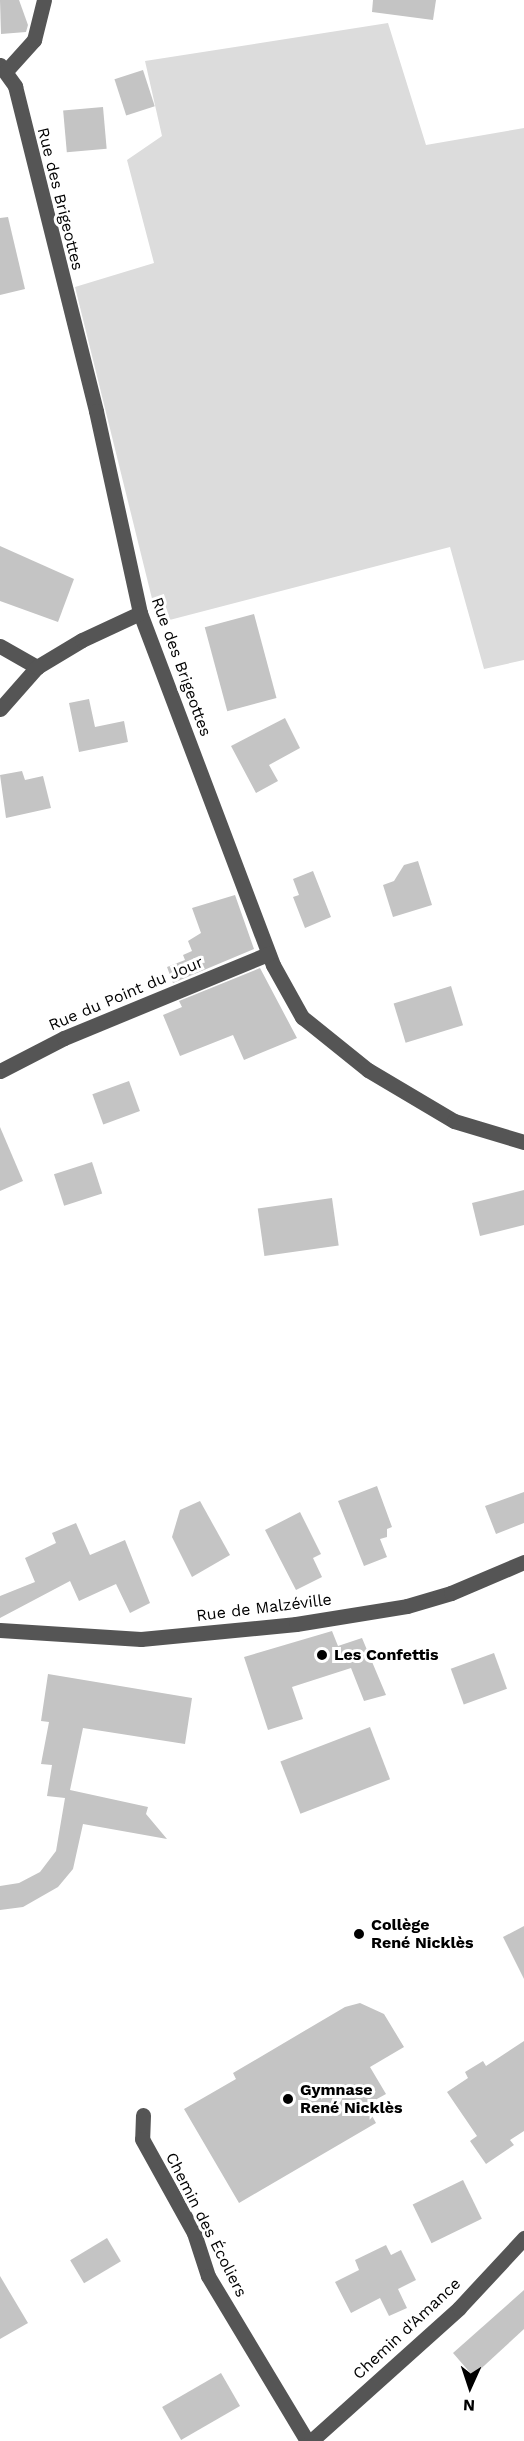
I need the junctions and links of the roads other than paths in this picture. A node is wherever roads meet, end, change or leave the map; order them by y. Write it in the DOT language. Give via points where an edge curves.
graph roads {
  1 [pos="44,0"];
  2 [pos="3,68"];
  3 [pos="140,613"];
  4 [pos="0,646"];
  5 [pos="37,667"];
  6 [pos="0,709"];
  7 [pos="268,954"];
  8 [pos="0,1071"];
  9 [pos="522,1141"];
  10 [pos="524,1562"];
  11 [pos="0,1630"];
  12 [pos="143,2115"];
  13 [pos="524,2238"];
  14 [pos="309,2441"];
  1 -- 2 [label="street" via="34,40"];
  2 -- 3 [label="street, Rue des Brigeottes" via="15,86 96,411"];
  3 -- 5 [label="street" via="82,640"];
  3 -- 7 [label="street, Rue des Brigeottes"];
  4 -- 5 [label="street"];
  5 -- 6 [label="street"];
  7 -- 8 [label="street, Rue du Point du Jour" via="64,1038"];
  7 -- 9 [label="street, Rue des Brigeottes" via="302,1017 368,1070 454,1121"];
  10 -- 11 [label="street, Rue de Malzéville" via="451,1593 407,1606 296,1623 141,1639"];
  12 -- 14 [label="street, Chemin des Écoliers" via="142,2139 194,2233 208,2276"];
  13 -- 14 [label="street, Chemin d'Amance" via="459,2308"];
}
